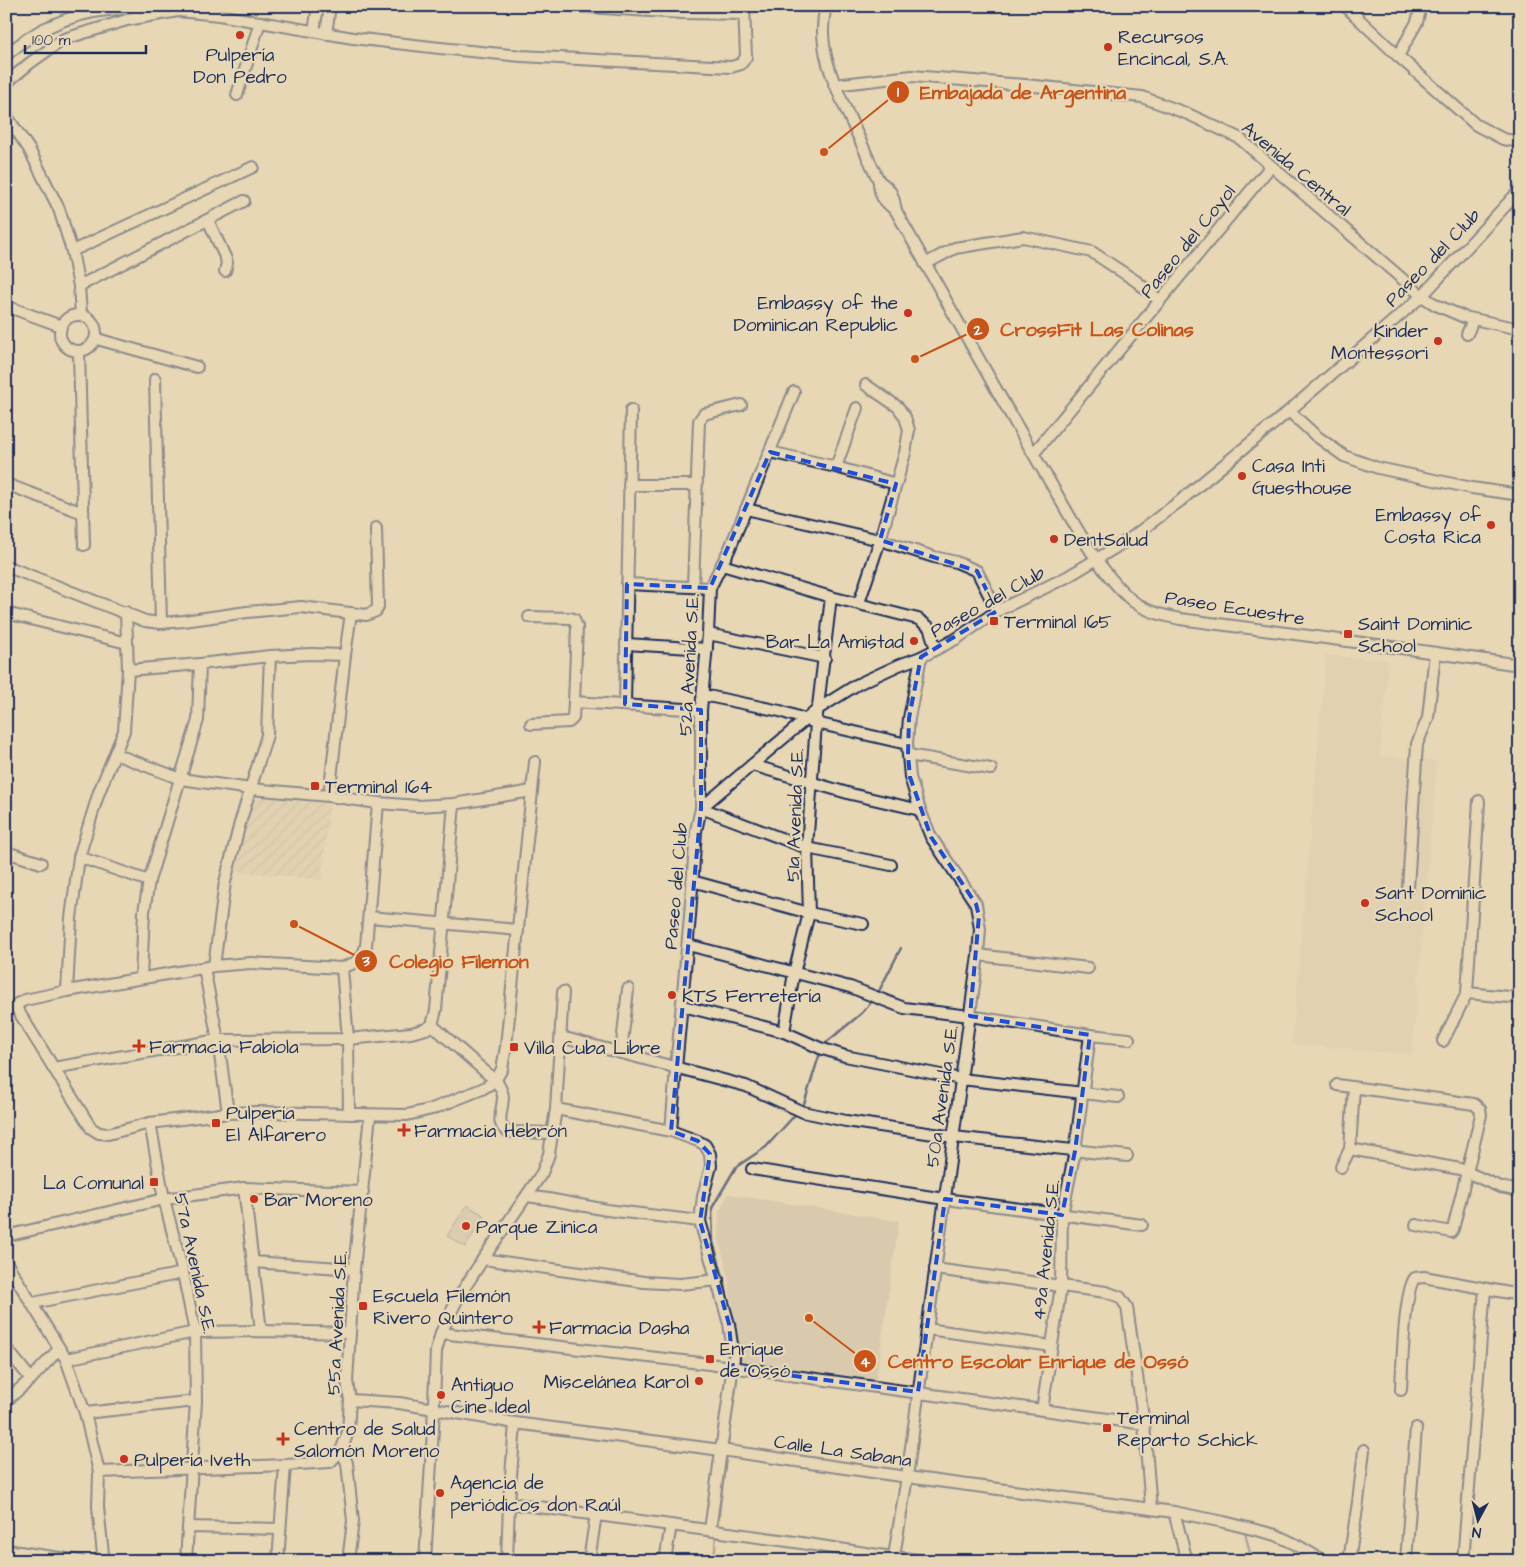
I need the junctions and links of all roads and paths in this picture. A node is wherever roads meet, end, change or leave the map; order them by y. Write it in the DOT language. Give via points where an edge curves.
graph roads {
  1 [pos="318,6"];
  2 [pos="330,6"];
  3 [pos="572,6"];
  4 [pos="826,6"];
  5 [pos="1346,6"];
  6 [pos="1421,6"];
  7 [pos="744,10"];
  8 [pos="178,11"];
  9 [pos="260,22"];
  10 [pos="314,31"];
  11 [pos="326,34"];
  12 [pos="6,55"];
  13 [pos="1398,56"];
  14 [pos="6,83"];
  15 [pos="834,85"];
  16 [pos="237,96"];
  17 [pos="6,115"];
  18 [pos="1520,142"];
  19 [pos="1271,166"];
  20 [pos="253,167"];
  21 [pos="1520,190"];
  22 [pos="244,201"];
  23 [pos="208,220"];
  24 [pos="72,251"];
  25 [pos="925,264"];
  26 [pos="225,271"];
  27 [pos="79,286"];
  28 [pos="1422,296"];
  29 [pos="1160,301"];
  30 [pos="6,306"];
  31 [pos="81,314"];
  32 [pos="1473,320"];
  33 [pos="61,326"];
  34 [pos="1520,329"];
  35 [pos="1467,334"];
  36 [pos="97,339"];
  37 [pos="79,352"];
  38 [pos="196,367"];
  39 [pos="156,379"];
  40 [pos="866,385"];
  41 [pos="794,392"];
  42 [pos="741,404"];
  43 [pos="857,408"];
  44 [pos="631,410"];
  45 [pos="1289,411"];
  46 [pos="770,452"];
  47 [pos="1034,453"];
  48 [pos="836,467"];
  49 [pos="6,484"];
  50 [pos="896,484"];
  51 [pos="629,485"];
  52 [pos="696,485"];
  53 [pos="1520,495"];
  54 [pos="746,509"];
  55 [pos="83,513"];
  56 [pos="376,528"];
  57 [pos="880,540"];
  58 [pos="84,545"];
  59 [pos="1096,560"];
  60 [pos="722,565"];
  61 [pos="6,566"];
  62 [pos="627,584"];
  63 [pos="693,587"];
  64 [pos="710,588"];
  65 [pos="831,597"];
  66 [pos="859,604"];
  67 [pos="997,611"];
  68 [pos="126,612"];
  69 [pos="6,613"];
  70 [pos="351,613"];
  71 [pos="529,617"];
  72 [pos="161,623"];
  73 [pos="708,634"];
  74 [pos="127,643"];
  75 [pos="626,644"];
  76 [pos="707,649"];
  77 [pos="936,649"];
  78 [pos="1435,653"];
  79 [pos="344,655"];
  80 [pos="270,656"];
  81 [pos="921,657"];
  82 [pos="824,658"];
  83 [pos="200,664"];
  84 [pos="1520,666"];
  85 [pos="128,670"];
  86 [pos="703,694"];
  87 [pos="574,702"];
  88 [pos="625,704"];
  89 [pos="818,709"];
  90 [pos="701,710"];
  91 [pos="804,719"];
  92 [pos="816,723"];
  93 [pos="531,724"];
  94 [pos="907,744"];
  95 [pos="116,754"];
  96 [pos="908,755"];
  97 [pos="535,762"];
  98 [pos="752,764"];
  99 [pos="991,769"];
  100 [pos="181,779"];
  101 [pos="812,782"];
  102 [pos="251,789"];
  103 [pos="532,791"];
  104 [pos="329,796"];
  105 [pos="1479,801"];
  106 [pos="378,803"];
  107 [pos="454,804"];
  108 [pos="701,808"];
  109 [pos="920,810"];
  110 [pos="807,848"];
  111 [pos="6,852"];
  112 [pos="79,856"];
  113 [pos="41,863"];
  114 [pos="891,865"];
  115 [pos="149,881"];
  116 [pos="692,881"];
  117 [pos="1408,888"];
  118 [pos="809,913"];
  119 [pos="369,917"];
  120 [pos="443,924"];
  121 [pos="864,924"];
  122 [pos="518,930"];
  123 [pos="688,945"];
  124 [pos="978,955"];
  125 [pos="209,967"];
  126 [pos="342,968"];
  127 [pos="1088,968"];
  128 [pos="794,973"];
  129 [pos="141,978"];
  130 [pos="628,989"];
  131 [pos="67,991"];
  132 [pos="563,992"];
  133 [pos="1468,993"];
  134 [pos="1520,998"];
  135 [pos="682,1006"];
  136 [pos="970,1016"];
  137 [pos="432,1025"];
  138 [pos="784,1032"];
  139 [pos="1090,1035"];
  140 [pos="561,1037"];
  141 [pos="348,1039"];
  142 [pos="1129,1039"];
  143 [pos="218,1040"];
  144 [pos="1443,1041"];
  145 [pos="621,1053"];
  146 [pos="53,1068"];
  147 [pos="676,1068"];
  148 [pos="962,1079"];
  149 [pos="495,1081"];
  150 [pos="1337,1085"];
  151 [pos="1354,1088"];
  152 [pos="1083,1093"];
  153 [pos="1118,1097"];
  154 [pos="556,1109"];
  155 [pos="228,1113"];
  156 [pos="348,1114"];
  157 [pos="370,1115"];
  158 [pos="150,1123"];
  159 [pos="672,1131"];
  160 [pos="553,1133"];
  161 [pos="954,1137"];
  162 [pos="1350,1149"];
  163 [pos="1075,1151"];
  164 [pos="1127,1156"];
  165 [pos="1340,1167"];
  166 [pos="752,1170"];
  167 [pos="1468,1172"];
  168 [pos="244,1188"];
  169 [pos="1520,1190"];
  170 [pos="363,1192"];
  171 [pos="527,1196"];
  172 [pos="164,1199"];
  173 [pos="945,1199"];
  174 [pos="1062,1216"];
  175 [pos="700,1221"];
  176 [pos="1142,1225"];
  177 [pos="1416,1225"];
  178 [pos="6,1236"];
  179 [pos="483,1259"];
  180 [pos="6,1262"];
  181 [pos="253,1262"];
  182 [pos="354,1269"];
  183 [pos="935,1269"];
  184 [pos="182,1273"];
  185 [pos="718,1280"];
  186 [pos="1060,1286"];
  187 [pos="1486,1289"];
  188 [pos="1520,1295"];
  189 [pos="32,1303"];
  190 [pos="927,1329"];
  191 [pos="261,1331"];
  192 [pos="195,1332"];
  193 [pos="350,1333"];
  194 [pos="442,1333"];
  195 [pos="1052,1346"];
  196 [pos="6,1348"];
  197 [pos="59,1349"];
  198 [pos="66,1359"];
  199 [pos="733,1368"];
  200 [pos="30,1379"];
  201 [pos="1401,1390"];
  202 [pos="918,1392"];
  203 [pos="350,1400"];
  204 [pos="6,1401"];
  205 [pos="196,1401"];
  206 [pos="434,1408"];
  207 [pos="1042,1410"];
  208 [pos="85,1413"];
  209 [pos="515,1423"];
  210 [pos="1144,1424"];
  211 [pos="1416,1428"];
  212 [pos="342,1450"];
  213 [pos="721,1450"];
  214 [pos="1364,1450"];
  215 [pos="286,1466"];
  216 [pos="192,1468"];
  217 [pos="98,1472"];
  218 [pos="907,1477"];
  219 [pos="509,1503"];
  220 [pos="1151,1508"];
  221 [pos="1174,1512"];
  222 [pos="596,1514"];
  223 [pos="671,1525"];
  224 [pos="188,1527"];
  225 [pos="280,1529"];
  226 [pos="710,1530"];
  227 [pos="6,1550"];
  228 [pos="894,1556"];
  229 [pos="34,1557"];
  230 [pos="878,1558"];
  231 [pos="65,1560"];
  232 [pos="100,1560"];
  233 [pos="80,1561"];
  234 [pos="186,1561"];
  235 [pos="278,1561"];
  236 [pos="348,1561"];
  237 [pos="425,1561"];
  238 [pos="507,1561"];
  239 [pos="589,1561"];
  240 [pos="665,1561"];
  241 [pos="927,1561"];
  242 [pos="1187,1561"];
  243 [pos="1324,1561"];
  244 [pos="1348,1561"];
  245 [pos="1406,1561"];
  246 [pos="1463,1561"];
  1 -- 10 [label="street"];
  2 -- 11 [label="street"];
  3 -- 7 [label="street" via="682,13"];
  4 -- 15 [label="street, Paseo Ecuestre" via="822,38"];
  5 -- 13 [label="street"];
  6 -- 13 [label="street" via="1417,22"];
  7 -- 11 [label="street" via="746,57 741,64 731,67 521,56"];
  8 -- 9 [label="street"];
  8 -- 12 [label="street" via="103,10 76,15 46,27"];
  8 -- 14 [label="street" via="127,20 64,39"];
  9 -- 10 [label="street"];
  9 -- 16 [label="street"];
  10 -- 11 [label="street"];
  13 -- 18 [label="street" via="1476,125 1503,139"];
  15 -- 19 [label="street, Avenida Central" via="912,76 1142,97 1239,138"];
  15 -- 25 [label="street, Paseo Ecuestre" via="879,182 882,198 896,211"];
  17 -- 24 [label="street" via="29,149 59,208"];
  19 -- 28 [label="street, Avenida Central"];
  19 -- 29 [label="street, Paseo del Coyol"];
  20 -- 24 [label="street"];
  21 -- 28 [label="street, Paseo del Club"];
  22 -- 23 [label="street"];
  23 -- 26 [label="street" via="226,259"];
  23 -- 27 [label="street"];
  24 -- 27 [label="street"];
  25 -- 29 [label="street" via="955,248 1023,237 1092,252"];
  25 -- 47 [label="street, Paseo Ecuestre"];
  27 -- 31 [label="street"];
  28 -- 32 [label="street, Avenida Central"];
  28 -- 45 [label="street, Paseo del Club"];
  29 -- 47 [label="street, Paseo del Coyol"];
  30 -- 33 [label="street"];
  31 -- 33 [label="street" via="69,317"];
  31 -- 36 [label="street" via="94,323"];
  32 -- 34 [label="street, Avenida Central"];
  32 -- 35 [label="street"];
  33 -- 37 [label="street" via="63,343"];
  36 -- 37 [label="street" via="90,349"];
  36 -- 38 [label="street"];
  37 -- 55 [label="street"];
  39 -- 72 [label="street"];
  40 -- 50 [label="street" via="898,407 905,417 908,430 905,453"];
  41 -- 46 [label="street, 52a Avenida S.E."];
  42 -- 52 [label="street" via="704,414 699,421"];
  43 -- 48 [label="street"];
  44 -- 51 [label="street"];
  45 -- 53 [label="street" via="1344,456 1378,468"];
  45 -- 59 [label="street, Paseo del Club" via="1180,501"];
  46 -- 48 [label="street"];
  46 -- 54 [label="street, 52a Avenida S.E."];
  47 -- 59 [label="street, Paseo Ecuestre"];
  48 -- 50 [label="street"];
  49 -- 55 [label="street"];
  50 -- 57 [label="street"];
  51 -- 52 [label="street"];
  51 -- 62 [label="street"];
  52 -- 63 [label="street"];
  54 -- 57 [label="street"];
  54 -- 60 [label="street, 52a Avenida S.E."];
  55 -- 58 [label="street"];
  56 -- 70 [label="street" via="378,607 366,615"];
  57 -- 66 [label="street"];
  57 -- 67 [label="street" via="977,570"];
  59 -- 67 [label="street, Paseo del Club"];
  59 -- 78 [label="street, Paseo Ecuestre" via="1129,598 1146,610 1164,616"];
  60 -- 64 [label="street, 52a Avenida S.E."];
  60 -- 65 [label="street"];
  61 -- 68 [label="street"];
  62 -- 63 [label="street"];
  62 -- 75 [label="street"];
  63 -- 64 [label="street"];
  64 -- 73 [label="street, 52a Avenida S.E."];
  65 -- 66 [label="street"];
  65 -- 82 [label="street, 51a Avenida S.E."];
  66 -- 77 [label="street" via="918,619 929,628"];
  67 -- 77 [label="street, Paseo del Club"];
  68 -- 72 [label="street"];
  68 -- 74 [label="street"];
  69 -- 74 [label="street"];
  70 -- 72 [label="street" via="300,607"];
  70 -- 79 [label="street"];
  71 -- 87 [label="street" via="574,619 577,627"];
  73 -- 76 [label="street, 52a Avenida S.E."];
  73 -- 82 [label="street"];
  74 -- 85 [label="street"];
  75 -- 76 [label="street"];
  75 -- 88 [label="street"];
  76 -- 86 [label="street, 52a Avenida S.E."];
  77 -- 81 [label="street, Paseo del Club"];
  78 -- 84 [label="street, Paseo Ecuestre"];
  78 -- 117 [label="street" via="1428,718 1417,744"];
  79 -- 80 [label="street"];
  79 -- 104 [label="street"];
  80 -- 83 [label="street"];
  80 -- 102 [label="street" via="267,735"];
  81 -- 89 [label="street, Paseo del Club" via="858,684"];
  81 -- 94 [label="street, 50a Avenida S.E."];
  82 -- 89 [label="street, 51a Avenida S.E."];
  83 -- 85 [label="street"];
  83 -- 100 [label="street" via="198,720"];
  85 -- 95 [label="street" via="124,731"];
  86 -- 90 [label="street, 52a Avenida S.E."];
  86 -- 91 [label="street"];
  87 -- 88 [label="street"];
  87 -- 93 [label="street" via="569,722"];
  88 -- 90 [label="street"];
  89 -- 91 [label="street, Paseo del Club"];
  89 -- 92 [label="street, 51a Avenida S.E."];
  90 -- 108 [label="street, 52a Avenida S.E."];
  91 -- 92 [label="street"];
  91 -- 98 [label="street, Paseo del Club"];
  92 -- 94 [label="street"];
  92 -- 101 [label="street, 51a Avenida S.E."];
  94 -- 96 [label="street, 50a Avenida S.E."];
  95 -- 100 [label="street"];
  95 -- 112 [label="street" via="99,792"];
  96 -- 99 [label="street"];
  96 -- 109 [label="street, 50a Avenida S.E." via="910,778"];
  97 -- 103 [label="street"];
  98 -- 101 [label="street"];
  98 -- 108 [label="street, Paseo del Club"];
  100 -- 102 [label="street"];
  100 -- 115 [label="street"];
  101 -- 109 [label="street"];
  101 -- 110 [label="street, 51a Avenida S.E."];
  102 -- 104 [label="street"];
  102 -- 125 [label="street" via="225,882"];
  103 -- 107 [label="street"];
  103 -- 122 [label="street"];
  104 -- 106 [label="street"];
  105 -- 133 [label="street"];
  106 -- 107 [label="street"];
  106 -- 119 [label="street"];
  107 -- 120 [label="street"];
  108 -- 110 [label="street"];
  108 -- 116 [label="street, Paseo del Club"];
  109 -- 124 [label="street, 50a Avenida S.E." via="931,837 976,904 980,929"];
  110 -- 114 [label="street"];
  110 -- 118 [label="street, 51a Avenida S.E."];
  111 -- 113 [label="street"];
  112 -- 115 [label="street"];
  112 -- 131 [label="street"];
  115 -- 129 [label="street"];
  116 -- 118 [label="street"];
  116 -- 123 [label="street, Paseo del Club"];
  118 -- 121 [label="street"];
  118 -- 128 [label="street, 51a Avenida S.E."];
  119 -- 120 [label="street"];
  119 -- 126 [label="street" via="363,958"];
  120 -- 122 [label="street"];
  120 -- 137 [label="street"];
  122 -- 149 [label="street" via="506,1046 502,1069"];
  123 -- 128 [label="street"];
  123 -- 135 [label="street, Paseo del Club"];
  124 -- 127 [label="street"];
  124 -- 136 [label="street, 50a Avenida S.E."];
  125 -- 126 [label="street" via="251,964"];
  125 -- 129 [label="street"];
  125 -- 143 [label="street"];
  126 -- 141 [label="street"];
  128 -- 136 [label="street" via="850,987 904,1008"];
  128 -- 138 [label="street, 51a Avenida S.E."];
  129 -- 131 [label="street"];
  130 -- 145 [label="street"];
  131 -- 146 [label="street" via="17,1004"];
  132 -- 140 [label="street"];
  133 -- 134 [label="street"];
  133 -- 144 [label="street"];
  135 -- 138 [label="street"];
  135 -- 147 [label="street, Paseo del Club"];
  136 -- 139 [label="street"];
  136 -- 148 [label="street, 50a Avenida S.E."];
  137 -- 141 [label="street" via="411,1033"];
  137 -- 149 [label="street"];
  138 -- 148 [label="street" via="845,1056"];
  139 -- 142 [label="street"];
  139 -- 152 [label="street, 49a Avenida S.E."];
  140 -- 145 [label="street"];
  140 -- 154 [label="street"];
  141 -- 143 [label="street"];
  141 -- 156 [label="street"];
  143 -- 146 [label="street"];
  143 -- 155 [label="street"];
  145 -- 147 [label="street"];
  146 -- 158 [label="street" via="91,1128 108,1134"];
  147 -- 159 [label="street, Paseo del Club"];
  147 -- 161 [label="street" via="746,1086 803,1112"];
  148 -- 152 [label="street"];
  148 -- 161 [label="street, 50a Avenida S.E."];
  149 -- 157 [label="street" via="432,1109 407,1115"];
  149 -- 160 [label="street" via="504,1095 500,1125 503,1130"];
  150 -- 151 [label="street"];
  151 -- 162 [label="street"];
  151 -- 167 [label="street" via="1474,1104 1481,1115"];
  152 -- 153 [label="street"];
  152 -- 163 [label="street, 49a Avenida S.E."];
  154 -- 159 [label="street"];
  154 -- 160 [label="street"];
  155 -- 156 [label="street"];
  155 -- 158 [label="street"];
  156 -- 157 [label="street"];
  157 -- 170 [label="street, 55a Avenida S.E."];
  158 -- 172 [label="street, 57a Avenida S.E."];
  159 -- 175 [label="street" via="698,1140 710,1154 711,1166"];
  160 -- 171 [label="street" via="542,1173"];
  161 -- 163 [label="street"];
  161 -- 173 [label="street, 50a Avenida S.E."];
  162 -- 165 [label="street"];
  162 -- 167 [label="street"];
  163 -- 164 [label="street"];
  163 -- 174 [label="street, 49a Avenida S.E."];
  166 -- 173 [label="street"];
  167 -- 169 [label="street" via="1500,1188"];
  167 -- 177 [label="street" via="1451,1232"];
  168 -- 170 [label="street"];
  168 -- 172 [label="street"];
  168 -- 181 [label="street"];
  170 -- 182 [label="street, 55a Avenida S.E."];
  171 -- 175 [label="street"];
  171 -- 179 [label="street"];
  172 -- 178 [label="street"];
  172 -- 184 [label="street, 57a Avenida S.E."];
  173 -- 174 [label="street"];
  173 -- 183 [label="street, 50a Avenida S.E."];
  174 -- 176 [label="street"];
  174 -- 186 [label="street, 49a Avenida S.E."];
  175 -- 185 [label="street"];
  179 -- 185 [label="street" via="644,1282 680,1284"];
  179 -- 194 [label="street" via="458,1298"];
  180 -- 189 [label="street"];
  181 -- 182 [label="street"];
  181 -- 191 [label="street"];
  182 -- 193 [label="street, 55a Avenida S.E."];
  183 -- 186 [label="street"];
  183 -- 190 [label="street, 50a Avenida S.E."];
  184 -- 189 [label="street"];
  184 -- 192 [label="street, 57a Avenida S.E."];
  185 -- 199 [label="street" via="729,1324"];
  186 -- 195 [label="street, 49a Avenida S.E."];
  186 -- 210 [label="street" via="1106,1292 1120,1297 1127,1307"];
  187 -- 188 [label="street"];
  187 -- 201 [label="street" via="1424,1277 1411,1282"];
  187 -- 246 [label="street"];
  189 -- 197 [label="street"];
  190 -- 195 [label="street"];
  190 -- 202 [label="street, 50a Avenida S.E."];
  191 -- 192 [label="street"];
  191 -- 193 [label="street"];
  192 -- 198 [label="street"];
  192 -- 205 [label="street, 57a Avenida S.E."];
  193 -- 203 [label="street, 55a Avenida S.E." via="347,1381"];
  194 -- 199 [label="street"];
  194 -- 206 [label="street" via="436,1351"];
  195 -- 207 [label="street, 49a Avenida S.E."];
  196 -- 200 [label="street"];
  197 -- 198 [label="street"];
  197 -- 200 [label="street"];
  198 -- 208 [label="street"];
  199 -- 202 [label="street"];
  199 -- 213 [label="street"];
  200 -- 204 [label="street"];
  202 -- 207 [label="street"];
  202 -- 218 [label="street, 50a Avenida S.E."];
  203 -- 206 [label="street, Calle La Sabana"];
  203 -- 212 [label="street, 55a Avenida S.E." via="348,1432"];
  205 -- 208 [label="street"];
  205 -- 216 [label="street, 57a Avenida S.E."];
  206 -- 209 [label="street, Calle La Sabana"];
  206 -- 237 [label="street"];
  207 -- 210 [label="street"];
  208 -- 217 [label="street"];
  209 -- 213 [label="street, Calle La Sabana"];
  209 -- 219 [label="street"];
  210 -- 220 [label="street"];
  211 -- 245 [label="street"];
  212 -- 215 [label="street" via="330,1462"];
  212 -- 236 [label="street, 55a Avenida S.E." via="347,1463 353,1522"];
  213 -- 218 [label="street, Calle La Sabana"];
  213 -- 226 [label="street"];
  214 -- 244 [label="street"];
  215 -- 216 [label="street"];
  215 -- 225 [label="street"];
  216 -- 217 [label="street"];
  216 -- 224 [label="street, 57a Avenida S.E."];
  217 -- 232 [label="street" via="103,1546"];
  218 -- 220 [label="street, Calle La Sabana"];
  218 -- 228 [label="street, 50a Avenida S.E."];
  219 -- 222 [label="street"];
  219 -- 238 [label="street"];
  220 -- 221 [label="street, Calle La Sabana"];
  221 -- 242 [label="street"];
  221 -- 243 [label="street, Calle La Sabana" via="1276,1535"];
  222 -- 223 [label="street"];
  222 -- 239 [label="street"];
  223 -- 226 [label="street"];
  223 -- 240 [label="street"];
  224 -- 225 [label="street"];
  224 -- 234 [label="street, 57a Avenida S.E."];
  225 -- 235 [label="street"];
  226 -- 230 [label="street"];
  227 -- 229 [label="street"];
  228 -- 230 [label="street"];
  228 -- 241 [label="street"];
  229 -- 231 [label="street"];
  231 -- 233 [label="street"];
}
